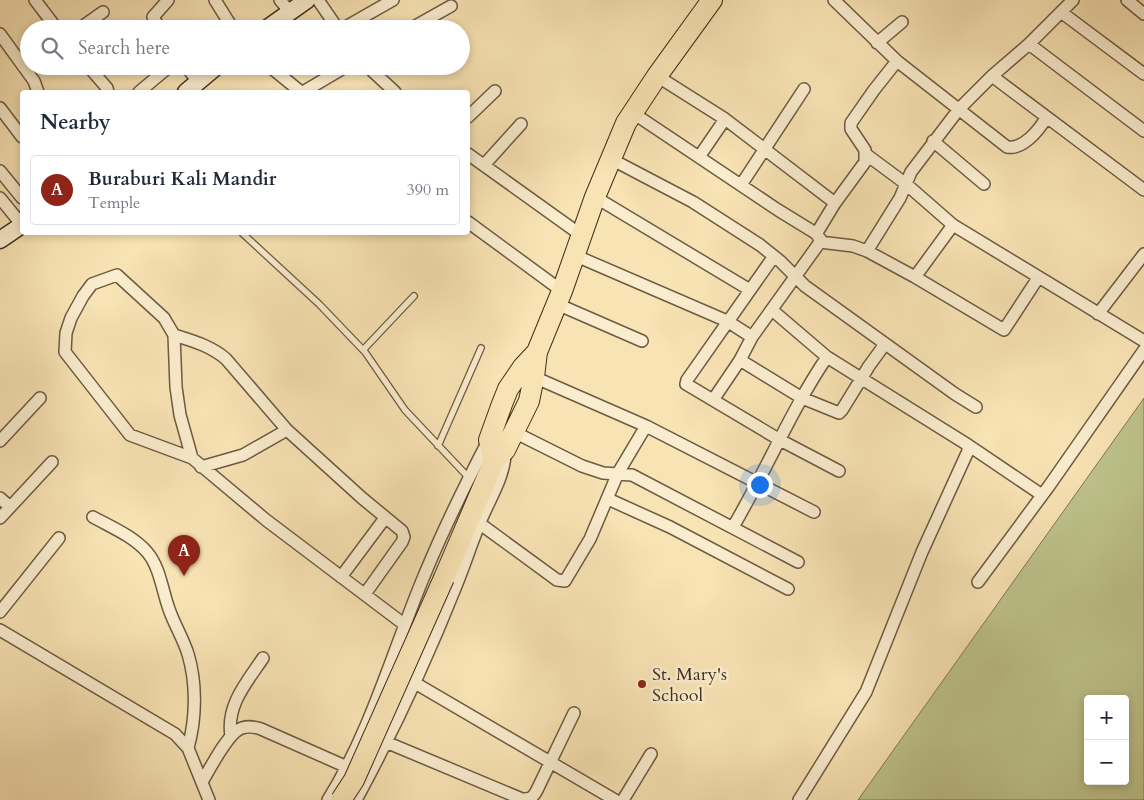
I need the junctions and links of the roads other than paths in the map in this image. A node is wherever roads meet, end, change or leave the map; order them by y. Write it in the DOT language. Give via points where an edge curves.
graph roads {
  1 [pos="35,0"];
  2 [pos="168,0"];
  3 [pos="215,0"];
  4 [pos="307,0"];
  5 [pos="318,0"];
  6 [pos="393,0"];
  7 [pos="712,0"];
  8 [pos="835,0"];
  9 [pos="1073,0"];
  10 [pos="1127,0"];
  11 [pos="285,6"];
  12 [pos="451,6"];
  13 [pos="103,12"];
  14 [pos="1061,12"];
  15 [pos="1144,14"];
  16 [pos="50,20"];
  17 [pos="92,20"];
  18 [pos="155,20"];
  19 [pos="227,20"];
  20 [pos="273,20"];
  21 [pos="333,20"];
  22 [pos="356,20"];
  23 [pos="426,20"];
  24 [pos="902,22"];
  25 [pos="0,34"];
  26 [pos="877,43"];
  27 [pos="1029,44"];
  28 [pos="897,61"];
  29 [pos="20,62"];
  30 [pos="1144,74"];
  31 [pos="30,75"];
  32 [pos="99,75"];
  33 [pos="159,75"];
  34 [pos="188,75"];
  35 [pos="207,75"];
  36 [pos="280,75"];
  37 [pos="331,75"];
  38 [pos="376,75"];
  39 [pos="657,76"];
  40 [pos="992,76"];
  41 [pos="192,88"];
  42 [pos="804,89"];
  43 [pos="37,90"];
  44 [pos="108,90"];
  45 [pos="141,90"];
  46 [pos="299,90"];
  47 [pos="305,90"];
  48 [pos="393,90"];
  49 [pos="495,92"];
  50 [pos="0,108"];
  51 [pos="958,109"];
  52 [pos="633,113"];
  53 [pos="470,115"];
  54 [pos="1046,118"];
  55 [pos="725,119"];
  56 [pos="521,124"];
  57 [pos="1144,131"];
  58 [pos="20,134"];
  59 [pos="933,141"];
  60 [pos="765,148"];
  61 [pos="470,155"];
  62 [pos="866,155"];
  63 [pos="699,157"];
  64 [pos="611,159"];
  65 [pos="484,165"];
  66 [pos="0,171"];
  67 [pos="906,184"];
  68 [pos="984,184"];
  69 [pos="741,185"];
  70 [pos="1144,190"];
  71 [pos="20,196"];
  72 [pos="0,198"];
  73 [pos="595,198"];
  74 [pos="835,203"];
  75 [pos="20,223"];
  76 [pos="470,224"];
  77 [pos="953,225"];
  78 [pos="20,226"];
  79 [pos="244,235"];
  80 [pos="581,235"];
  81 [pos="819,238"];
  82 [pos="0,240"];
  83 [pos="867,251"];
  84 [pos="1144,254"];
  85 [pos="574,255"];
  86 [pos="774,256"];
  87 [pos="796,276"];
  88 [pos="915,277"];
  89 [pos="1038,278"];
  90 [pos="750,290"];
  91 [pos="414,296"];
  92 [pos="559,298"];
  93 [pos="772,310"];
  94 [pos="1098,314"];
  95 [pos="727,321"];
  96 [pos="174,335"];
  97 [pos="752,337"];
  98 [pos="642,341"];
  99 [pos="1144,341"];
  100 [pos="885,344"];
  101 [pos="481,348"];
  102 [pos="363,350"];
  103 [pos="1144,350"];
  104 [pos="537,352"];
  105 [pos="828,357"];
  106 [pos="740,360"];
  107 [pos="534,377"];
  108 [pos="862,377"];
  109 [pos="40,398"];
  110 [pos="802,398"];
  111 [pos="713,400"];
  112 [pos="502,404"];
  113 [pos="976,407"];
  114 [pos="523,413"];
  115 [pos="646,426"];
  116 [pos="287,430"];
  117 [pos="514,432"];
  118 [pos="780,440"];
  119 [pos="0,441"];
  120 [pos="968,445"];
  121 [pos="438,446"];
  122 [pos="496,450"];
  123 [pos="192,458"];
  124 [pos="52,462"];
  125 [pos="201,467"];
  126 [pos="839,471"];
  127 [pos="618,473"];
  128 [pos="470,479"];
  129 [pos="758,484"];
  130 [pos="1042,495"];
  131 [pos="0,498"];
  132 [pos="608,499"];
  133 [pos="10,507"];
  134 [pos="814,512"];
  135 [pos="93,517"];
  136 [pos="0,518"];
  137 [pos="385,518"];
  138 [pos="479,524"];
  139 [pos="733,527"];
  140 [pos="59,538"];
  141 [pos="798,562"];
  142 [pos="341,577"];
  143 [pos="978,582"];
  144 [pos="788,588"];
  145 [pos="365,594"];
  146 [pos="0,612"];
  147 [pos="405,624"];
  148 [pos="0,630"];
  149 [pos="263,658"];
  150 [pos="415,683"];
  151 [pos="574,713"];
  152 [pos="363,731"];
  153 [pos="231,736"];
  154 [pos="387,743"];
  155 [pos="188,748"];
  156 [pos="651,754"];
  157 [pos="551,762"];
  158 [pos="347,767"];
  159 [pos="202,782"];
  160 [pos="210,800"];
  161 [pos="328,800"];
  162 [pos="341,800"];
  163 [pos="356,800"];
  164 [pos="529,800"];
  165 [pos="615,800"];
  166 [pos="623,800"];
  167 [pos="799,800"];
  1 -- 16 [label="street"];
  2 -- 18 [label="street" via="153,17"];
  3 -- 19 [label="street"];
  4 -- 11 [label="main road"];
  5 -- 21 [label="street"];
  6 -- 22 [label="street"];
  7 -- 39 [label="highway"];
  8 -- 26 [label="street"];
  9 -- 14 [label="street"];
  10 -- 15 [label="street"];
  11 -- 20 [label="main road"];
  12 -- 23 [label="street"];
  13 -- 17 [label="street"];
  14 -- 27 [label="street"];
  14 -- 30 [label="street"];
  24 -- 26 [label="street"];
  25 -- 29 [label="street"];
  26 -- 28 [label="street"];
  27 -- 40 [label="street"];
  27 -- 57 [label="street"];
  28 -- 51 [label="street"];
  28 -- 62 [label="street" via="851,123 850,130 866,150"];
  31 -- 43 [label="street"];
  32 -- 44 [label="street"];
  33 -- 45 [label="street"];
  34 -- 41 [label="street"];
  35 -- 41 [label="main road"];
  36 -- 46 [label="street"];
  37 -- 47 [label="street"];
  38 -- 48 [label="street"];
  39 -- 52 [label="highway"];
  39 -- 55 [label="street"];
  40 -- 51 [label="street"];
  40 -- 54 [label="street"];
  42 -- 60 [label="street"];
  49 -- 53 [label="street"];
  50 -- 58 [label="street"];
  51 -- 54 [label="street" via="1010,148 1018,146 1038,130"];
  51 -- 59 [label="street"];
  52 -- 63 [label="street"];
  52 -- 64 [label="highway"];
  54 -- 70 [label="street"];
  55 -- 60 [label="street"];
  55 -- 63 [label="street"];
  56 -- 65 [label="street"];
  59 -- 67 [label="street"];
  59 -- 68 [label="street"];
  60 -- 69 [label="street"];
  60 -- 74 [label="street"];
  61 -- 65 [label="street"];
  62 -- 67 [label="street"];
  62 -- 74 [label="street" via="865,162"];
  63 -- 69 [label="street"];
  64 -- 73 [label="highway"];
  64 -- 86 [label="street" via="693,202"];
  65 -- 80 [label="street"];
  66 -- 71 [label="street"];
  67 -- 77 [label="street"];
  67 -- 83 [label="street"];
  69 -- 81 [label="street"];
  72 -- 75 [label="street"];
  73 -- 80 [label="highway"];
  73 -- 90 [label="street"];
  74 -- 81 [label="street"];
  76 -- 92 [label="street"];
  77 -- 88 [label="street"];
  77 -- 89 [label="street"];
  78 -- 82 [label="main road"];
  79 -- 102 [label="lane"];
  80 -- 85 [label="highway"];
  81 -- 83 [label="street"];
  81 -- 87 [label="street"];
  83 -- 88 [label="street"];
  84 -- 94 [label="street"];
  85 -- 92 [label="highway"];
  85 -- 95 [label="street"];
  86 -- 87 [label="street"];
  86 -- 90 [label="street"];
  87 -- 93 [label="street"];
  87 -- 100 [label="street"];
  88 -- 89 [label="street" via="1004,330"];
  89 -- 94 [label="street"];
  90 -- 95 [label="street"];
  91 -- 102 [label="lane"];
  92 -- 98 [label="street"];
  92 -- 104 [label="highway"];
  93 -- 97 [label="street"];
  93 -- 105 [label="street"];
  94 -- 99 [label="street"];
  95 -- 97 [label="street"];
  95 -- 111 [label="street" via="686,381"];
  96 -- 116 [label="street" via="217,351"];
  96 -- 123 [label="street" via="180,415"];
  96 -- 123 [label="street" via="164,318 117,275 92,284 83,296 66,333 65,352 130,435"];
  97 -- 106 [label="street"];
  100 -- 108 [label="street"];
  100 -- 113 [label="street"];
  101 -- 121 [label="lane"];
  102 -- 121 [label="lane" via="404,410"];
  103 -- 130 [label="street"];
  104 -- 107 [label="highway"];
  104 -- 112 [label="highway" via="508,389"];
  105 -- 108 [label="street"];
  105 -- 110 [label="street"];
  106 -- 110 [label="street"];
  106 -- 111 [label="street"];
  107 -- 114 [label="highway"];
  107 -- 115 [label="street"];
  108 -- 110 [label="street" via="839,413"];
  108 -- 120 [label="street"];
  109 -- 119 [label="street"];
  110 -- 118 [label="street"];
  111 -- 118 [label="street"];
  112 -- 114 [label="highway" via="504,414 509,417"];
  112 -- 122 [label="highway"];
  114 -- 117 [label="highway"];
  115 -- 127 [label="street"];
  115 -- 129 [label="street"];
  116 -- 125 [label="street" via="243,455"];
  116 -- 137 [label="street"];
  117 -- 122 [label="highway"];
  117 -- 127 [label="street" via="582,466 603,473"];
  118 -- 126 [label="street"];
  118 -- 129 [label="street"];
  120 -- 130 [label="street"];
  120 -- 167 [label="street" via="866,692"];
  121 -- 128 [label="lane"];
  122 -- 128 [label="street"];
  122 -- 138 [label="street" via="505,463"];
  122 -- 162 [label="highway, bridge" via="444,578 354,780"];
  123 -- 125 [label="street"];
  124 -- 133 [label="street"];
  125 -- 142 [label="street"];
  127 -- 132 [label="street"];
  127 -- 139 [label="street" via="632,475"];
  128 -- 147 [label="street" via="424,575"];
  129 -- 134 [label="street"];
  129 -- 139 [label="street"];
  130 -- 143 [label="street"];
  131 -- 133 [label="street"];
  132 -- 138 [label="street" via="590,539 565,581 557,580"];
  132 -- 144 [label="street"];
  133 -- 136 [label="street"];
  135 -- 155 [label="street" via="136,542 147,552 156,568 193,670 192,734"];
  137 -- 142 [label="street"];
  137 -- 145 [label="street" via="402,530 404,537"];
  138 -- 150 [label="street"];
  139 -- 141 [label="street"];
  140 -- 146 [label="street"];
  142 -- 145 [label="street"];
  145 -- 147 [label="street"];
  147 -- 152 [label="street"];
  148 -- 155 [label="street" via="158,723"];
  149 -- 153 [label="street" via="234,705 229,725"];
  150 -- 154 [label="street"];
  150 -- 157 [label="street"];
  151 -- 157 [label="street"];
  152 -- 154 [label="street"];
  152 -- 158 [label="street"];
  153 -- 158 [label="street" via="240,729 261,728"];
  153 -- 159 [label="street"];
  154 -- 163 [label="street"];
  154 -- 164 [label="street"];
  155 -- 159 [label="street"];
  156 -- 166 [label="street"];
  157 -- 164 [label="street"];
  157 -- 165 [label="street"];
  158 -- 161 [label="street"];
  159 -- 160 [label="street"];
}
